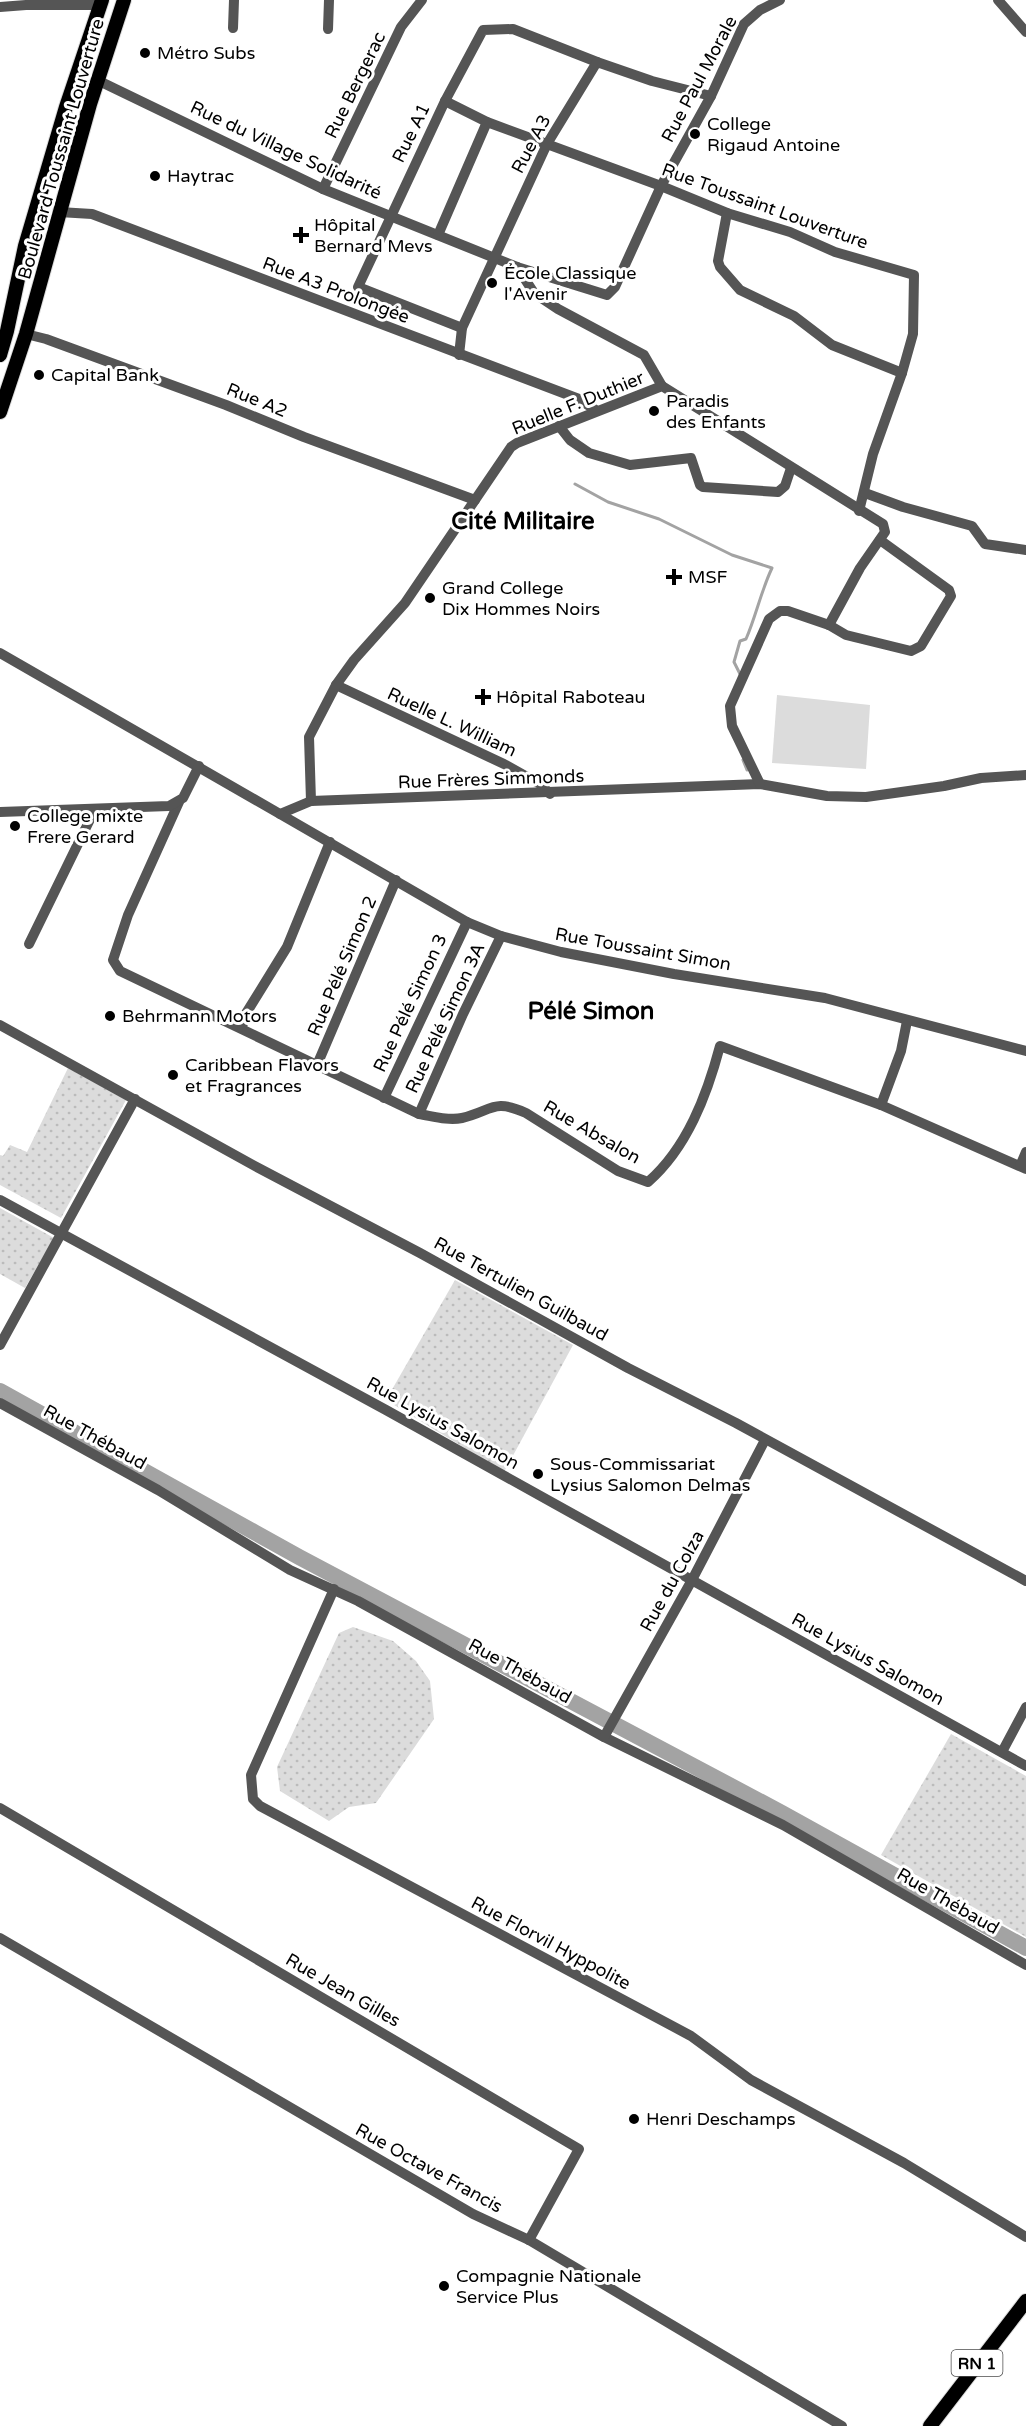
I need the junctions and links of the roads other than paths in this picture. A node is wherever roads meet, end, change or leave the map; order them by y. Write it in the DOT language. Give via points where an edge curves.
graph roads {
  1 [pos="124,0"];
  2 [pos="234,0"];
  3 [pos="329,0"];
  4 [pos="422,0"];
  5 [pos="780,0"];
  6 [pos="998,0"];
  7 [pos="25,2"];
  8 [pos="101,2"];
  9 [pos="0,7"];
  10 [pos="233,28"];
  11 [pos="328,29"];
  12 [pos="1026,32"];
  13 [pos="597,62"];
  14 [pos="78,74"];
  15 [pos="97,80"];
  16 [pos="711,96"];
  17 [pos="445,101"];
  18 [pos="487,122"];
  19 [pos="547,144"];
  20 [pos="661,186"];
  21 [pos="323,189"];
  22 [pos="59,212"];
  23 [pos="727,213"];
  24 [pos="389,216"];
  25 [pos="438,234"];
  26 [pos="494,259"];
  27 [pos="517,267"];
  28 [pos="462,328"];
  29 [pos="26,334"];
  30 [pos="0,355"];
  31 [pos="459,355"];
  32 [pos="902,374"];
  33 [pos="662,386"];
  34 [pos="597,411"];
  35 [pos="0,412"];
  36 [pos="559,426"];
  37 [pos="791,468"];
  38 [pos="865,493"];
  39 [pos="475,500"];
  40 [pos="859,511"];
  41 [pos="880,540"];
  42 [pos="1026,550"];
  43 [pos="830,624"];
  44 [pos="0,653"];
  45 [pos="336,685"];
  46 [pos="199,766"];
  47 [pos="1026,775"];
  48 [pos="760,784"];
  49 [pos="550,794"];
  50 [pos="311,801"];
  51 [pos="179,802"];
  52 [pos="95,809"];
  53 [pos="0,812"];
  54 [pos="280,814"];
  55 [pos="330,842"];
  56 [pos="396,880"];
  57 [pos="467,922"];
  58 [pos="501,936"];
  59 [pos="29,944"];
  60 [pos="907,1021"];
  61 [pos="0,1025"];
  62 [pos="242,1027"];
  63 [pos="1026,1051"];
  64 [pos="317,1065"];
  65 [pos="384,1098"];
  66 [pos="135,1099"];
  67 [pos="881,1105"];
  68 [pos="418,1114"];
  69 [pos="1026,1152"];
  70 [pos="1023,1167"];
  71 [pos="0,1200"];
  72 [pos="62,1234"];
  73 [pos="0,1345"];
  74 [pos="0,1403"];
  75 [pos="765,1440"];
  76 [pos="692,1580"];
  77 [pos="1026,1581"];
  78 [pos="334,1589"];
  79 [pos="1026,1707"];
  80 [pos="605,1735"];
  81 [pos="1002,1752"];
  82 [pos="1026,1766"];
  83 [pos="0,1808"];
  84 [pos="0,1938"];
  85 [pos="1026,1965"];
  86 [pos="1026,2237"];
  87 [pos="529,2240"];
  88 [pos="1026,2301"];
  89 [pos="842,2426"];
  90 [pos="930,2426"];
  1 -- 15 [label="main road, Boulevard Toussaint Louverture"];
  2 -- 10 [label="street"];
  3 -- 11 [label="street"];
  4 -- 21 [label="street, Rue Bergerac" via="401,27"];
  5 -- 16 [label="street, Rue Paul Morale" via="744,24"];
  6 -- 12 [label="street"];
  7 -- 8 [label="street"];
  7 -- 9 [label="street"];
  8 -- 14 [label="main road, Boulevard Toussaint Louverture"];
  13 -- 16 [label="street"];
  13 -- 17 [label="street, Rue A1" via="513,29 483,30"];
  13 -- 19 [label="street, Rue A3"];
  14 -- 15 [label="main road"];
  14 -- 30 [label="main road, Boulevard Toussaint Louverture" via="25,246"];
  15 -- 21 [label="street, Rue du Village Solidarité"];
  15 -- 22 [label="main road, Boulevard Toussaint Louverture"];
  16 -- 20 [label="street, Rue Paul Morale"];
  17 -- 18 [label="street, Rue Toussaint Louverture"];
  17 -- 24 [label="street, Rue A1"];
  18 -- 19 [label="street, Rue Toussaint Louverture"];
  18 -- 25 [label="street"];
  19 -- 20 [label="street, Rue Toussaint Louverture"];
  19 -- 26 [label="street, Rue A3"];
  20 -- 23 [label="street, Rue Toussaint Louverture"];
  20 -- 27 [label="street, Rue Paul Morale" via="608,295"];
  21 -- 24 [label="street, Rue du Village Solidarité"];
  22 -- 29 [label="main road, Boulevard Toussaint Louverture"];
  22 -- 31 [label="street, Rue A3 Prolongée" via="92,214"];
  23 -- 32 [label="street" via="718,261 736,287 794,316 832,345"];
  23 -- 32 [label="street, Rue Toussaint Louverture" via="790,232 835,252 914,275 913,334"];
  24 -- 25 [label="street, Rue du Village Solidarité"];
  24 -- 28 [label="street, Rue A1" via="358,286"];
  25 -- 26 [label="street, Rue du Village Solidarité"];
  26 -- 27 [label="street, Rue du Village Solidarité"];
  26 -- 28 [label="street, Rue A3"];
  27 -- 33 [label="street" via="534,292 558,309 644,356"];
  28 -- 31 [label="street, Rue A3"];
  29 -- 35 [label="main road, Boulevard Toussaint Louverture"];
  29 -- 39 [label="street, Rue A2"];
  31 -- 34 [label="street, Rue A3 Prolongée" via="579,399"];
  32 -- 38 [label="street, Rue Toussaint Louverture" via="873,454"];
  33 -- 34 [label="street, Ruelle F. Duthier"];
  33 -- 37 [label="street, Ruelle F. Duthier"];
  34 -- 36 [label="street, Ruelle F. Duthier"];
  36 -- 37 [label="street" via="570,440 589,453 630,465 691,458 704,487 777,492 785,486"];
  36 -- 39 [label="street, Ruelle F. Duthier" via="511,447"];
  37 -- 40 [label="street, Ruelle F. Duthier"];
  38 -- 40 [label="street, Rue Toussaint Louverture"];
  38 -- 42 [label="street" via="972,526 985,544"];
  39 -- 45 [label="street, Ruelle F. Duthier" via="405,603"];
  40 -- 41 [label="street, Ruelle F. Duthier" via="883,524 885,532"];
  41 -- 43 [label="street"];
  41 -- 43 [label="street" via="949,590 951,596 921,646 911,651 846,635"];
  43 -- 48 [label="street" via="788,611 780,611 769,619 730,706 732,726"];
  44 -- 46 [label="street"];
  45 -- 49 [label="street, Ruelle L. William" via="504,764"];
  45 -- 50 [label="street, Ruelle F. Duthier" via="309,737"];
  46 -- 51 [label="street"];
  46 -- 54 [label="street"];
  47 -- 48 [label="street, Rue Frères Simmonds" via="981,778 866,797"];
  48 -- 49 [label="street, Rue Frères Simmonds"];
  49 -- 50 [label="street, Rue Frères Simmonds"];
  50 -- 54 [label="street, Rue Frères Simmonds"];
  51 -- 52 [label="street" via="169,806"];
  51 -- 62 [label="street, Rue Absalon" via="128,915 113,960 120,970"];
  52 -- 53 [label="street"];
  52 -- 59 [label="street"];
  54 -- 55 [label="street, Rue Toussaint Simon"];
  55 -- 56 [label="street, Rue Toussaint Simon"];
  55 -- 62 [label="street" via="287,946 245,1015"];
  56 -- 57 [label="street, Rue Toussaint Simon"];
  56 -- 64 [label="street, Rue Pélé Simon 2"];
  57 -- 58 [label="street, Rue Toussaint Simon"];
  57 -- 65 [label="street, Rue Pélé Simon 3"];
  58 -- 60 [label="street, Rue Toussaint Simon" via="674,974 825,998"];
  58 -- 68 [label="street, Rue Pélé Simon 3A"];
  60 -- 63 [label="street, Rue Toussaint Simon"];
  60 -- 67 [label="street" via="901,1051"];
  61 -- 66 [label="street, Rue Tertulien Guilbaud"];
  62 -- 64 [label="street, Rue Absalon"];
  64 -- 65 [label="street, Rue Absalon"];
  65 -- 68 [label="street, Rue Absalon"];
  66 -- 72 [label="street"];
  66 -- 75 [label="street, Rue Tertulien Guilbaud"];
  67 -- 68 [label="street, Rue Absalon" via="720,1046 688,1132 648,1182 618,1171 512,1106 498,1105 453,1119"];
  67 -- 70 [label="street, Rue Absalon"];
  69 -- 70 [label="street"];
  71 -- 72 [label="street, Rue Lysius Salomon"];
  72 -- 73 [label="street"];
  72 -- 76 [label="street, Rue Lysius Salomon"];
  74 -- 78 [label="street, Rue Thébaud" via="158,1490 290,1570"];
  75 -- 76 [label="street, Rue du Colza"];
  75 -- 77 [label="street, Rue Tertulien Guilbaud"];
  76 -- 80 [label="street, Rue du Colza"];
  76 -- 81 [label="street, Rue Lysius Salomon"];
  78 -- 80 [label="street, Rue Thébaud"];
  78 -- 86 [label="street, Rue Florvil Hyppolite" via="251,1774 253,1799 260,1806 691,2036 751,2080 904,2163"];
  79 -- 81 [label="street"];
  80 -- 85 [label="street, Rue Thébaud" via="783,1825"];
  81 -- 82 [label="street, Rue Lysius Salomon"];
  83 -- 87 [label="street, Rue Jean Gilles" via="579,2149"];
  84 -- 87 [label="street, Rue Octave Francis" via="473,2214"];
  87 -- 89 [label="street, Rue Octave Francis"];
  88 -- 90 [label="main road, RN 1"];
}
